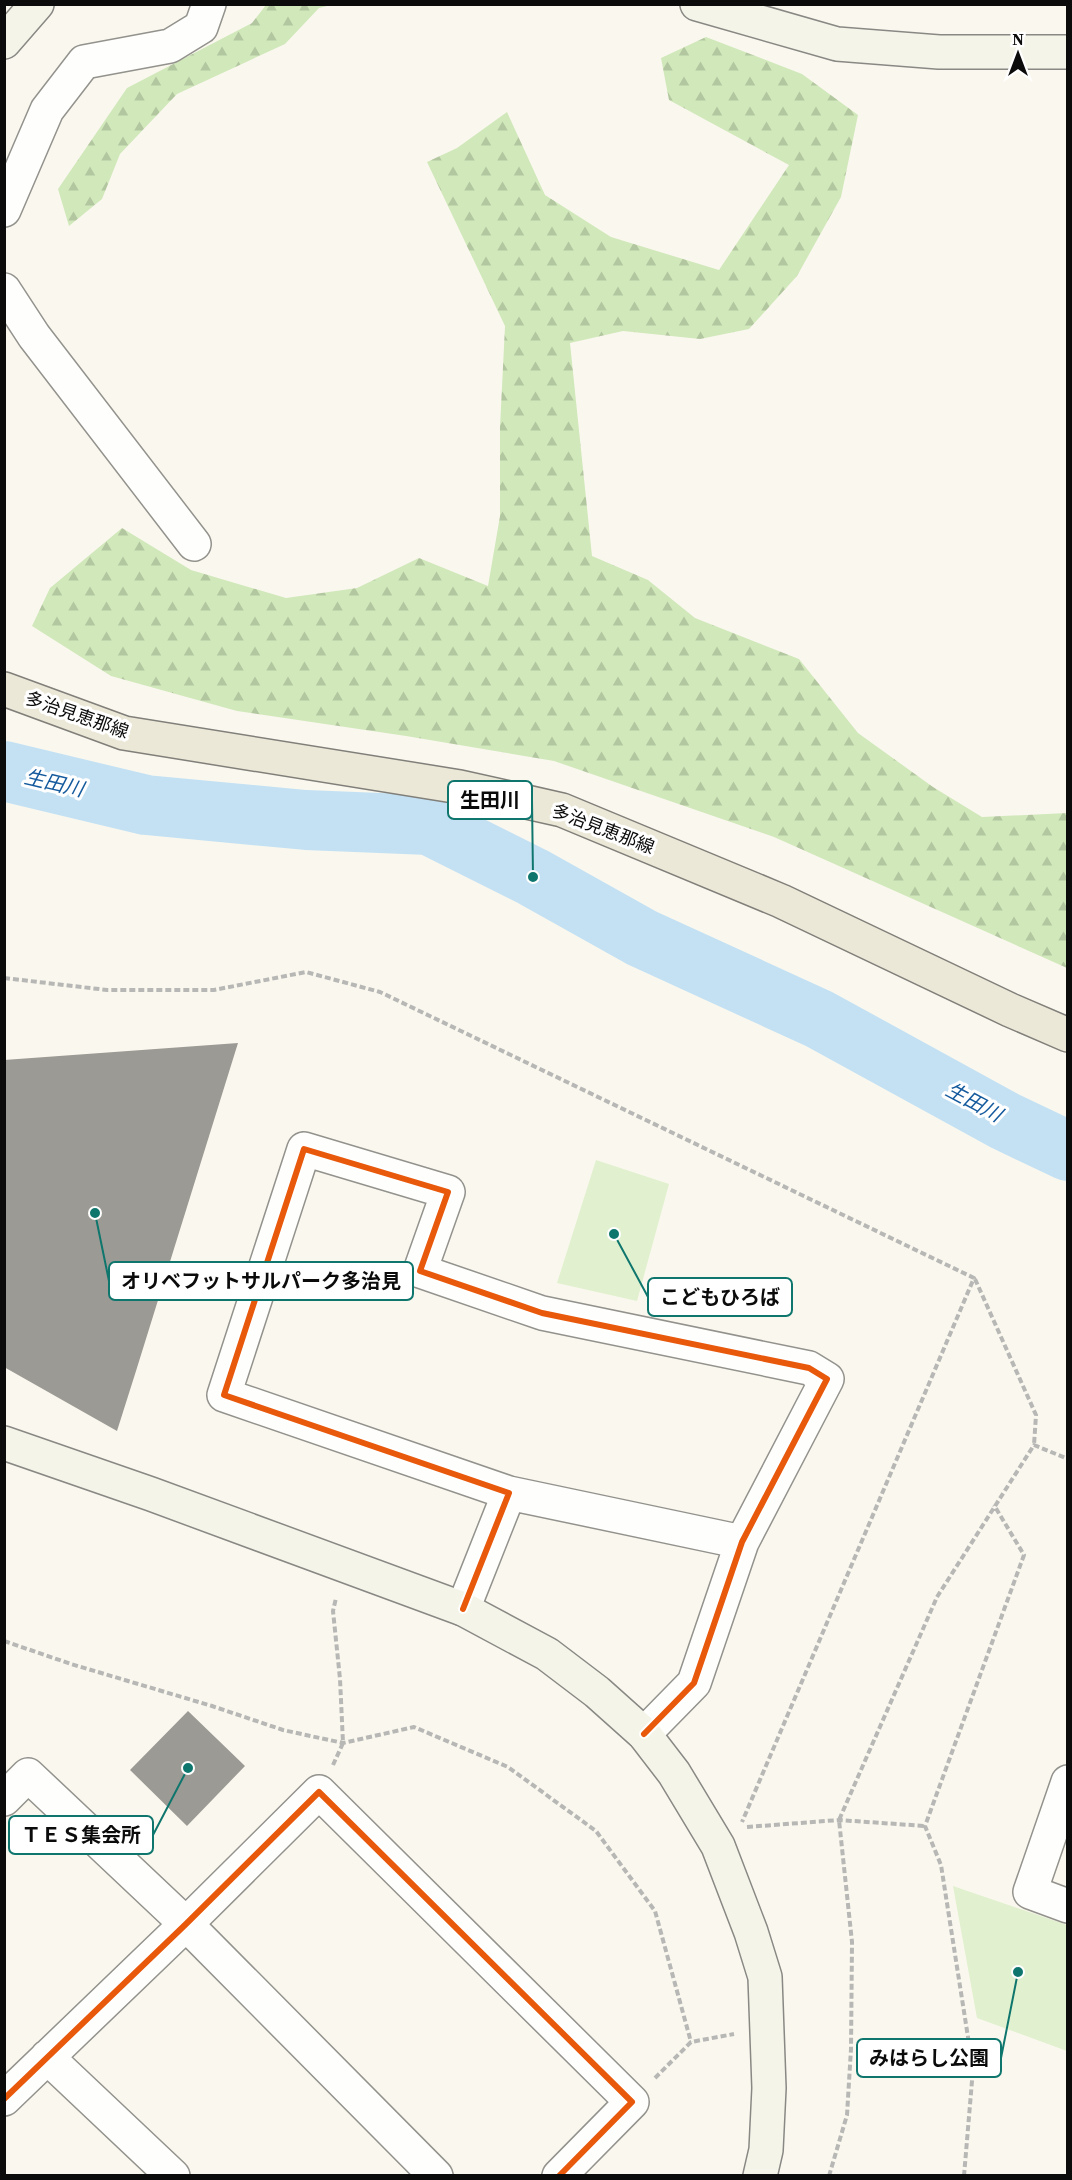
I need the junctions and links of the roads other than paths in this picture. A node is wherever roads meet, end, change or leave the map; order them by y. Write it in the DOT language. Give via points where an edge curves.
graph roads {
  1 [pos="37,4"];
  2 [pos="209,4"];
  3 [pos="697,4"];
  4 [pos="4,42"];
  5 [pos="1068,52"];
  6 [pos="4,210"];
  7 [pos="4,290"];
  8 [pos="194,544"];
  9 [pos="4,689"];
  10 [pos="1068,1035"];
  11 [pos="4,1443"];
  12 [pos="509,1493"];
  13 [pos="742,1542"];
  14 [pos="462,1609"];
  15 [pos="644,1734"];
  16 [pos="1068,1782"];
  17 [pos="4,1799"];
  18 [pos="1068,1906"];
  19 [pos="186,1924"];
  20 [pos="47,2057"];
  21 [pos="4,2099"];
  22 [pos="173,2175"];
  23 [pos="435,2175"];
  24 [pos="559,2175"];
  25 [pos="760,2175"];
  1 -- 4 [label="street"];
  2 -- 6 [label="street" via="201,27 170,46 84,62 47,110"];
  3 -- 5 [label="street" via="837,44 939,52"];
  7 -- 8 [label="street" via="34,336"];
  9 -- 10 [label="main road, 多治見恵那線" via="123,733 460,787 562,810 781,901"];
  11 -- 14 [label="street"];
  12 -- 13 [label="street"];
  12 -- 13 [label="street" via="224,1395 304,1149 448,1192 420,1271 542,1312 809,1368 827,1378"];
  12 -- 14 [label="street"];
  13 -- 15 [label="street" via="694,1683"];
  14 -- 15 [label="street" via="547,1654"];
  15 -- 25 [label="street" via="674,1773 718,1846 765,1977 766,2150"];
  16 -- 18 [label="street" via="1030,1892"];
  17 -- 19 [label="street" via="28,1775"];
  19 -- 20 [label="street"];
  19 -- 23 [label="street"];
  19 -- 24 [label="street" via="319,1792 632,2102"];
  20 -- 21 [label="street"];
  20 -- 22 [label="street"];
}
